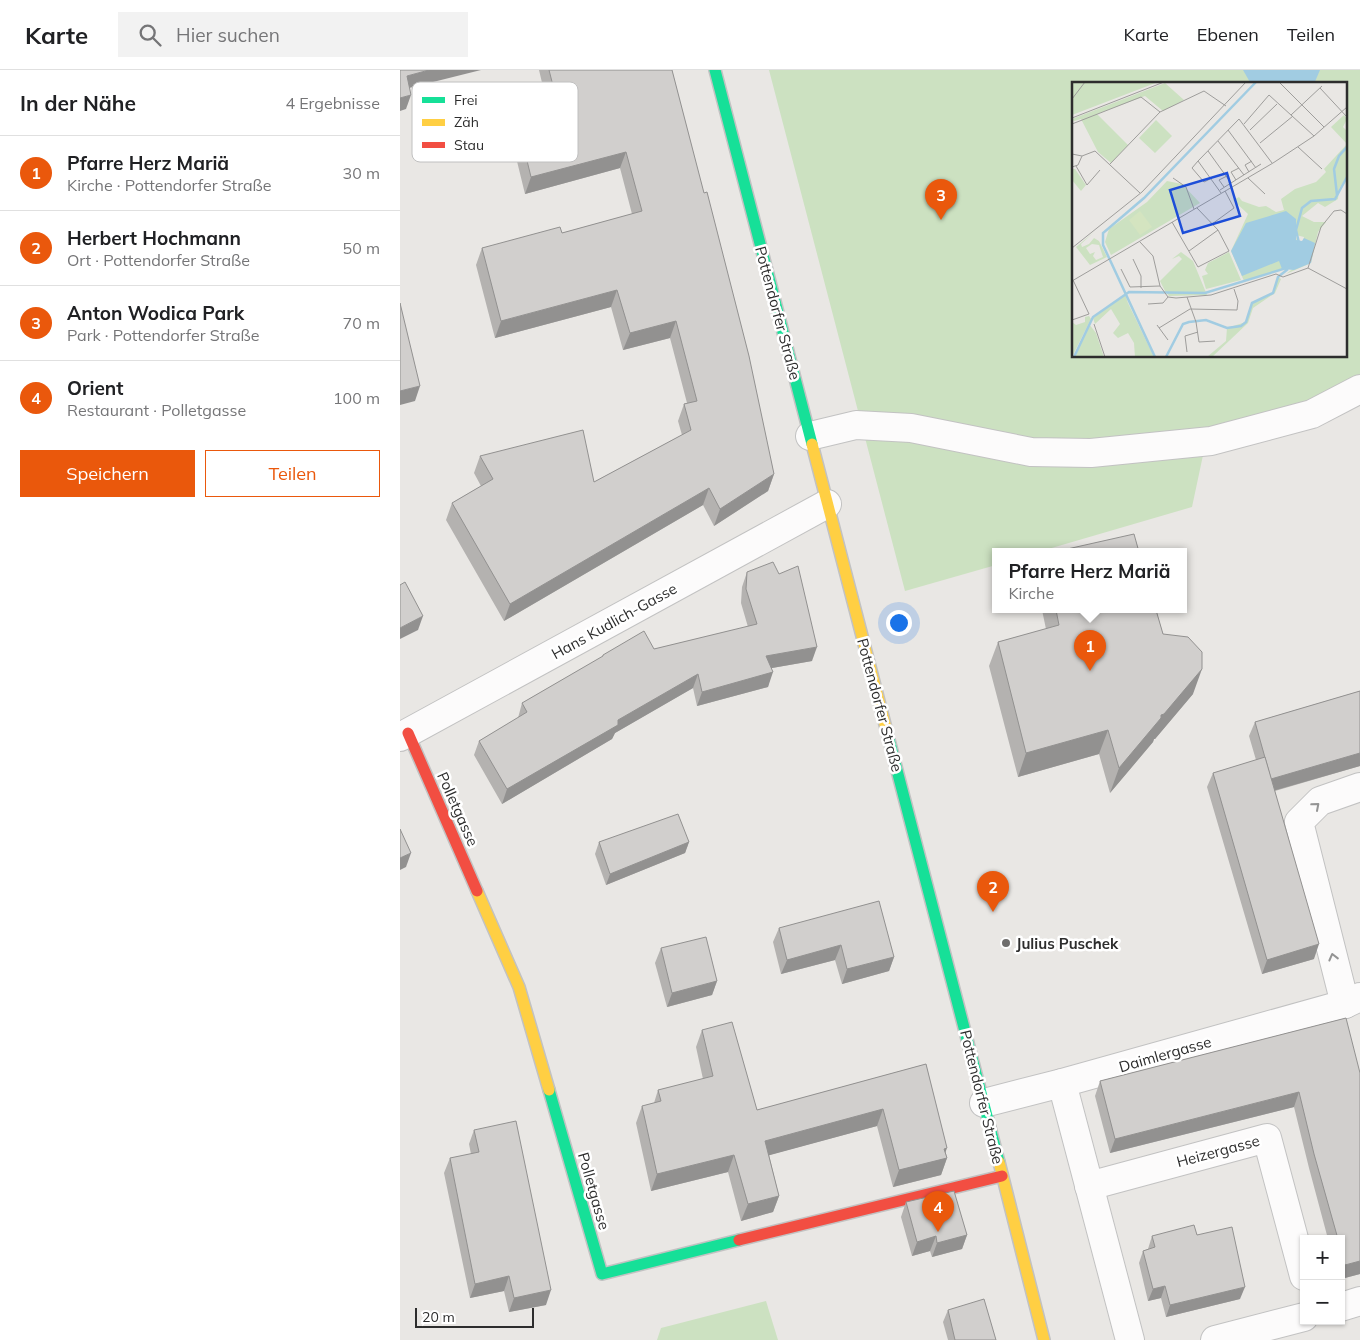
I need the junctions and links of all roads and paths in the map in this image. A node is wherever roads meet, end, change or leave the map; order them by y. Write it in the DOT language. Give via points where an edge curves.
graph roads {
  1 [pos="715,70"];
  2 [pos="1360,389"];
  3 [pos="810,436"];
  4 [pos="827,504"];
  5 [pos="404,735"];
  6 [pos="1360,787"];
  7 [pos="1352,1001"];
  8 [pos="1062,1083"];
  9 [pos="984,1102"];
  10 [pos="1002,1176"];
  11 [pos="1089,1186"];
  12 [pos="1300,1261"];
  13 [pos="1360,1301"];
  14 [pos="1345,1305"];
  15 [pos="1300,1318"];
  16 [pos="1044,1340"];
  17 [pos="1130,1340"];
  18 [pos="1215,1340"];
  1 -- 3 [label="main road, Pottendorfer Straße"];
  2 -- 3 [label="street" via="1312,414 1211,441 1091,453 1032,452 911,428 856,425"];
  3 -- 4 [label="main road, Pottendorfer Straße"];
  4 -- 5 [label="street, Hans Kudlich-Gasse"];
  4 -- 9 [label="main road, Pottendorfer Straße"];
  5 -- 10 [label="main road, Polletgasse" via="519,987 602,1274"];
  7 -- 6 [label="street, Daimlergasse, one-way" via="1299,822 1320,801"];
  7 -- 8 [label="street, Daimlergasse"];
  8 -- 9 [label="street, Daimlergasse"];
  8 -- 11 [label="street"];
  9 -- 10 [label="main road, Pottendorfer Straße"];
  10 -- 16 [label="main road, Pottendorfer Straße"];
  11 -- 12 [label="street, Heizergasse" via="1268,1138"];
  11 -- 17 [label="street"];
  13 -- 14 [label="street"];
  15 -- 18 [label="street"];
}
